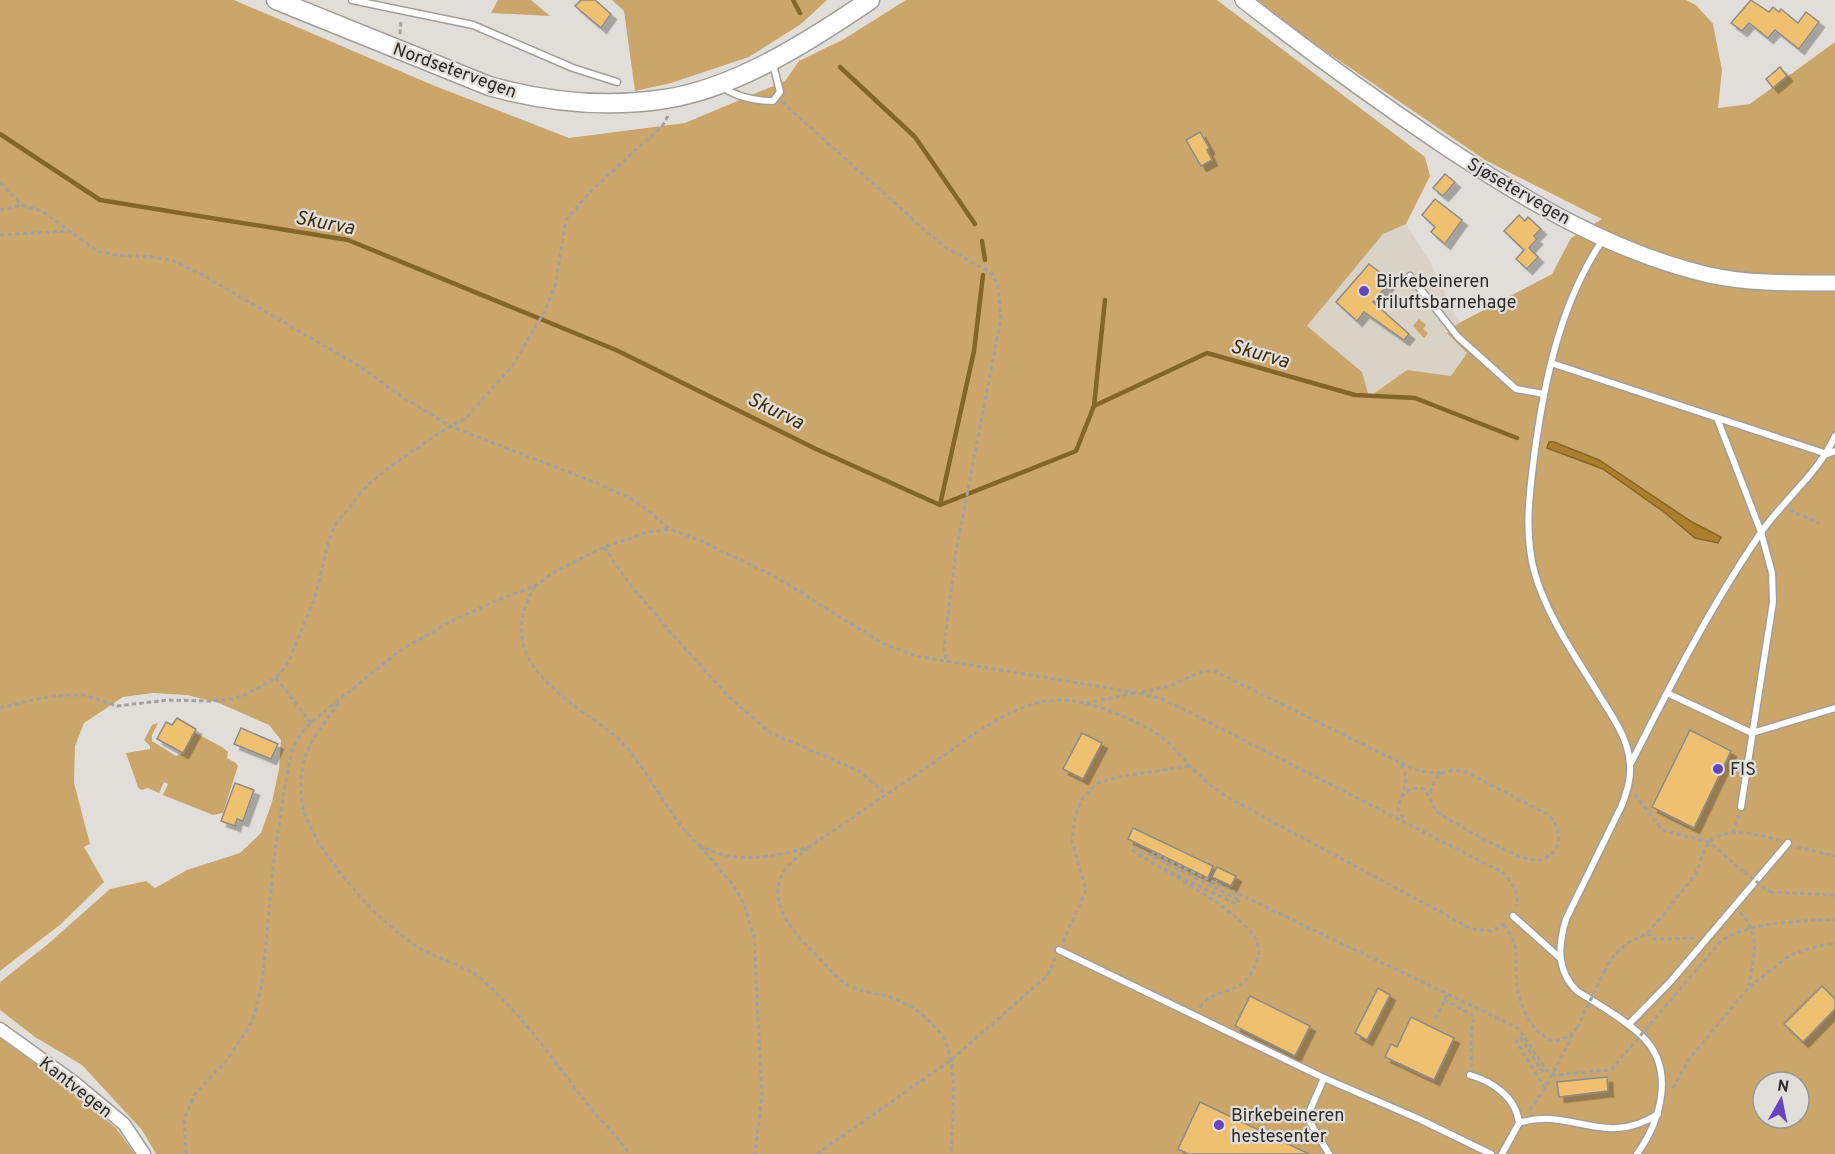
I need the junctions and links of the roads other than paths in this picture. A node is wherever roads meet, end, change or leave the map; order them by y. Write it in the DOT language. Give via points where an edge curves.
graph roads {
  1 [pos="352,0"];
  2 [pos="870,0"];
  3 [pos="1243,0"];
  4 [pos="287,2"];
  5 [pos="772,60"];
  6 [pos="616,82"];
  7 [pos="718,84"];
  8 [pos="1604,238"];
  9 [pos="1410,276"];
  10 [pos="1835,283"];
  11 [pos="1551,363"];
  12 [pos="1544,394"];
  13 [pos="1717,418"];
  14 [pos="1835,436"];
  15 [pos="1835,451"];
  16 [pos="1827,454"];
  17 [pos="1761,532"];
  18 [pos="1667,693"];
  19 [pos="1835,708"];
  20 [pos="1752,734"];
  21 [pos="1630,765"];
  22 [pos="1741,807"];
  23 [pos="1788,843"];
  24 [pos="1513,916"];
  25 [pos="1059,950"];
  26 [pos="1560,958"];
  27 [pos="1629,1024"];
  28 [pos="0,1029"];
  29 [pos="1470,1075"];
  30 [pos="1324,1078"];
  31 [pos="1658,1113"];
  32 [pos="1519,1123"];
  33 [pos="144,1154"];
  34 [pos="1329,1154"];
  35 [pos="1491,1154"];
  36 [pos="1502,1154"];
  37 [pos="1637,1154"];
  1 -- 6 [label="lane" via="473,25"];
  2 -- 5 [label="main road, Nordsetervegen"];
  3 -- 8 [label="street, Sjøsetervegen" via="1319,59 1502,185"];
  4 -- 7 [label="main road, Nordsetervegen" via="449,71 520,95 609,104 667,99"];
  5 -- 7 [label="main road, Nordsetervegen"];
  5 -- 7 [label="lane" via="780,92 774,101 731,93"];
  8 -- 10 [label="street, Sjøsetervegen" via="1629,250 1709,275 1773,284"];
  8 -- 11 [label="lane" via="1586,267 1563,320"];
  9 -- 12 [label="lane" via="1458,337 1508,382 1516,389"];
  11 -- 12 [label="lane"];
  11 -- 13 [label="lane"];
  12 -- 21 [label="lane" via="1528,503 1533,567 1563,634 1616,721"];
  13 -- 16 [label="lane"];
  13 -- 17 [label="lane"];
  14 -- 16 [label="lane"];
  15 -- 16 [label="lane"];
  16 -- 17 [label="lane"];
  17 -- 18 [label="lane"];
  17 -- 20 [label="lane" via="1772,573 1773,602"];
  18 -- 20 [label="lane"];
  18 -- 21 [label="lane"];
  19 -- 20 [label="lane"];
  20 -- 22 [label="lane"];
  21 -- 26 [label="lane" via="1629,785 1622,804 1566,919"];
  23 -- 27 [label="lane" via="1709,938"];
  24 -- 26 [label="lane"];
  25 -- 30 [label="lane"];
  26 -- 27 [label="lane" via="1577,991"];
  27 -- 31 [label="lane" via="1650,1045 1658,1062 1662,1094"];
  28 -- 33 [label="street, Kantvegen" via="75,1083 123,1124"];
  29 -- 32 [label="lane" via="1481,1078 1512,1101"];
  30 -- 34 [label="lane" via="1307,1116"];
  30 -- 35 [label="lane"];
  31 -- 32 [label="lane" via="1644,1122 1613,1129 1554,1118 1532,1118"];
  31 -- 37 [label="lane"];
  32 -- 36 [label="lane"];
}
